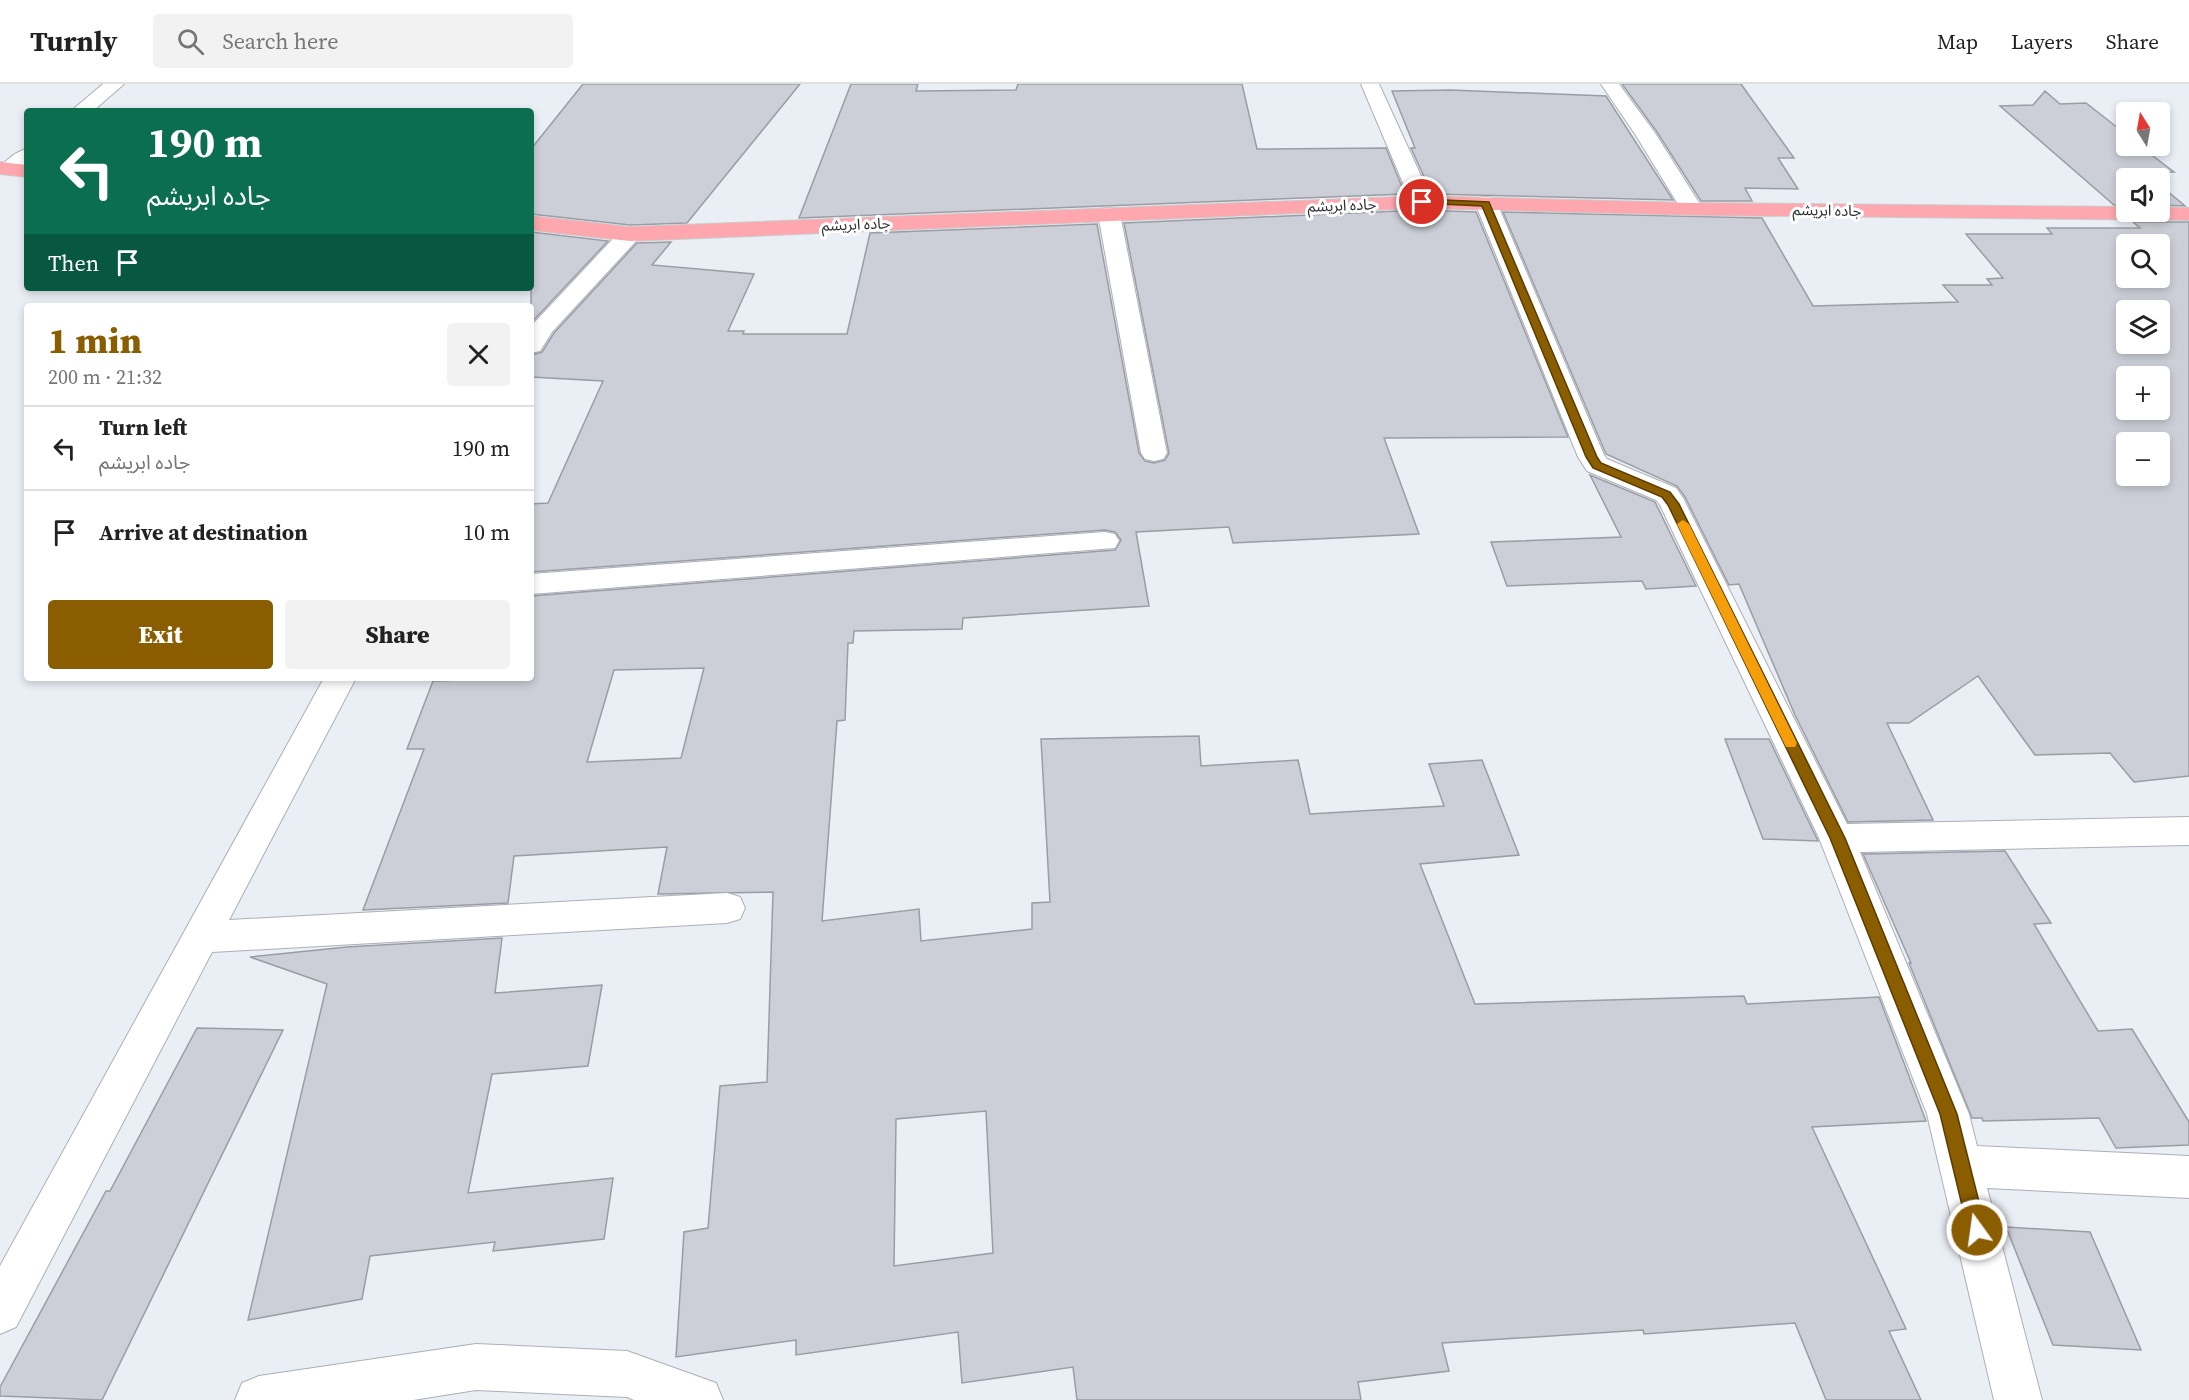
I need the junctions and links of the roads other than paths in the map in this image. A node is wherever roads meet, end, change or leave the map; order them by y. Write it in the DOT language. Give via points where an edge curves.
graph roads {
  1 [pos="115,84"];
  2 [pos="1370,84"];
  3 [pos="1610,84"];
  4 [pos="85,108"];
  5 [pos="24,158"];
  6 [pos="12,169"];
  7 [pos="1422,202"];
  8 [pos="1485,203"];
  9 [pos="1692,209"];
  10 [pos="1109,214"];
  11 [pos="2189,214"];
  12 [pos="534,223"];
  13 [pos="630,234"];
  14 [pos="534,341"];
  15 [pos="1154,453"];
  16 [pos="1105,541"];
  17 [pos="534,584"];
  18 [pos="338,681"];
  19 [pos="2189,831"];
  20 [pos="1837,838"];
  21 [pos="727,908"];
  22 [pos="202,937"];
  23 [pos="1961,1166"];
  24 [pos="2189,1177"];
  25 [pos="0,1311"];
  26 [pos="259,1400"];
  27 [pos="699,1400"];
  28 [pos="2018,1400"];
  1 -- 4 [label="street"];
  2 -- 7 [label="street"];
  3 -- 9 [label="street" via="1646,133"];
  5 -- 6 [label="street"];
  7 -- 8 [label="main road, جاده ابریشم"];
  7 -- 10 [label="main road, جاده ابریشم"];
  8 -- 9 [label="main road, جاده ابریشم"];
  8 -- 20 [label="street" via="1591,457 1597,465 1666,494 1673,504"];
  9 -- 11 [label="main road, جاده ابریشم"];
  10 -- 13 [label="main road, جاده ابریشم"];
  10 -- 15 [label="street"];
  12 -- 13 [label="main road, جاده ابریشم"];
  13 -- 14 [label="street"];
  16 -- 17 [label="street"];
  18 -- 22 [label="street"];
  19 -- 20 [label="street"];
  20 -- 23 [label="street" via="1948,1114"];
  21 -- 22 [label="street"];
  22 -- 25 [label="street"];
  23 -- 24 [label="street"];
  23 -- 28 [label="street"];
  26 -- 27 [label="street" via="476,1367 627,1374"];
}
